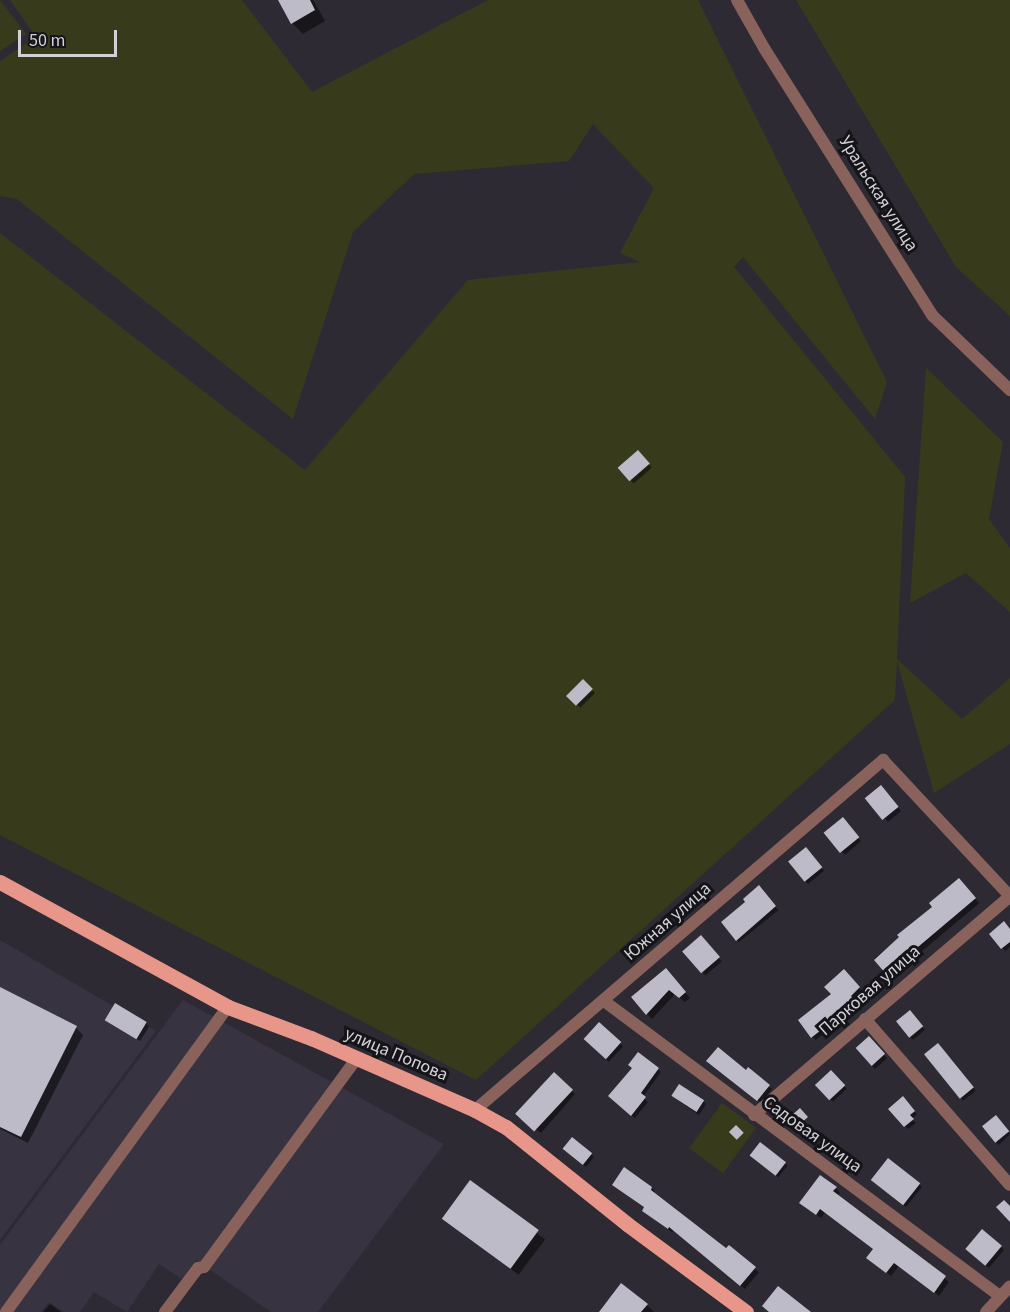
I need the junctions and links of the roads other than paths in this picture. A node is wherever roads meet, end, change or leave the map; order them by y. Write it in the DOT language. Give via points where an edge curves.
graph roads {
  1 [pos="737,0"];
  2 [pos="1010,390"];
  3 [pos="0,882"];
  4 [pos="1010,896"];
  5 [pos="604,1001"];
  6 [pos="228,1006"];
  7 [pos="865,1019"];
  8 [pos="356,1059"];
  9 [pos="475,1110"];
  10 [pos="754,1114"];
  11 [pos="1010,1185"];
  12 [pos="1010,1286"];
  13 [pos="999,1295"];
  14 [pos="6,1312"];
  15 [pos="165,1312"];
  16 [pos="746,1312"];
  17 [pos="986,1312"];
  1 -- 2 [label="street, Уральская улица" via="933,316"];
  3 -- 6 [label="main road, улица Попова"];
  4 -- 5 [label="street, Южная улица" via="883,760"];
  4 -- 7 [label="street, Парковая улица"];
  5 -- 9 [label="street, Южная улица"];
  5 -- 10 [label="street, Садовая улица"];
  6 -- 8 [label="main road, улица Попова"];
  6 -- 14 [label="street"];
  7 -- 10 [label="street, Парковая улица"];
  7 -- 11 [label="street"];
  8 -- 9 [label="main road, улица Попова"];
  8 -- 15 [label="street" via="204,1267 198,1268"];
  9 -- 16 [label="main road, улица Попова" via="506,1127"];
  10 -- 13 [label="street, Садовая улица"];
  12 -- 13 [label="street"];
  13 -- 17 [label="street"];
}
